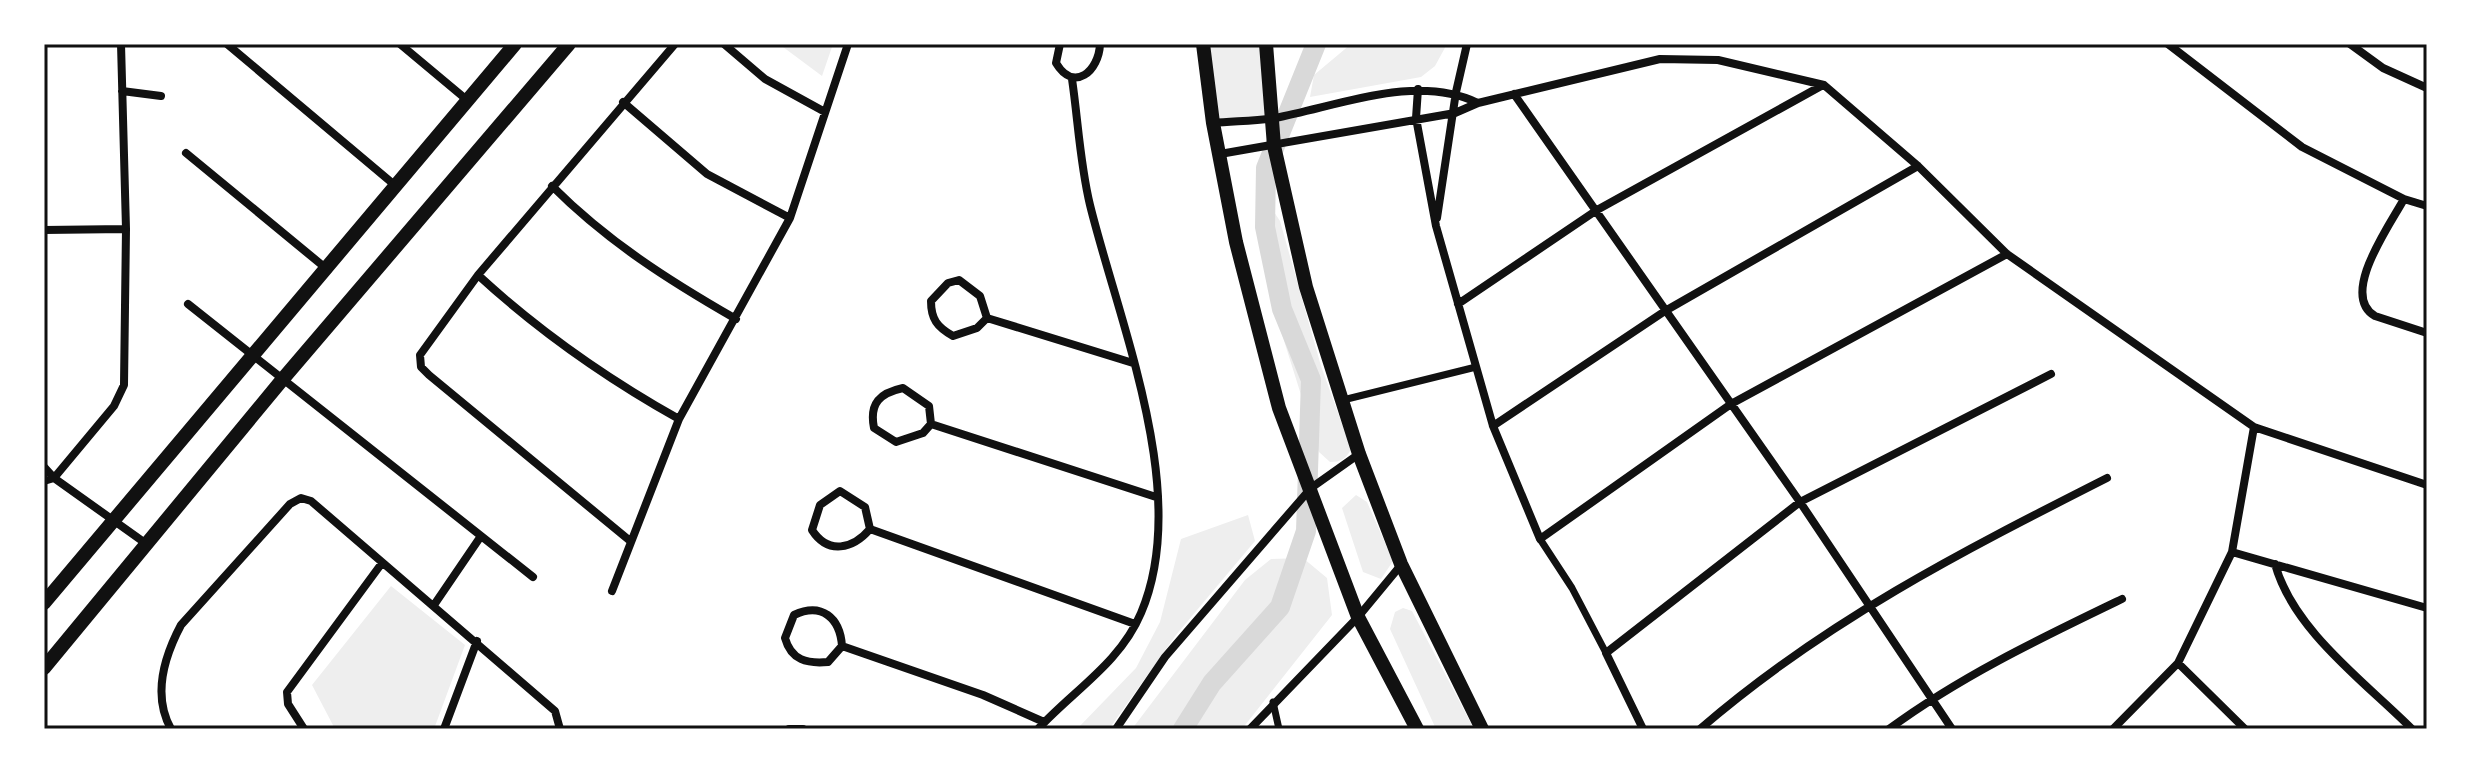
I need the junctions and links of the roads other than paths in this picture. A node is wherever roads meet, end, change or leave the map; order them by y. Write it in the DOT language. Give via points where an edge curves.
graph roads {
  1 [pos="121,44"];
  2 [pos="227,44"];
  3 [pos="400,44"];
  4 [pos="515,44"];
  5 [pos="569,44"];
  6 [pos="675,44"];
  7 [pos="724,44"];
  8 [pos="848,44"];
  9 [pos="1060,44"];
  10 [pos="1100,44"];
  11 [pos="1203,44"];
  12 [pos="1266,44"];
  13 [pos="1467,44"];
  14 [pos="2168,44"];
  15 [pos="2350,44"];
  16 [pos="1072,79"];
  17 [pos="1824,85"];
  18 [pos="2427,88"];
  19 [pos="1418,89"];
  20 [pos="122,91"];
  21 [pos="1456,92"];
  22 [pos="1514,94"];
  23 [pos="161,96"];
  24 [pos="467,100"];
  25 [pos="623,102"];
  26 [pos="1478,103"];
  27 [pos="825,112"];
  28 [pos="1455,113"];
  29 [pos="1271,118"];
  30 [pos="1416,118"];
  31 [pos="1213,123"];
  32 [pos="1274,146"];
  33 [pos="186,153"];
  34 [pos="1220,154"];
  35 [pos="1918,166"];
  36 [pos="552,186"];
  37 [pos="397,187"];
  38 [pos="2404,199"];
  39 [pos="2427,206"];
  40 [pos="1597,210"];
  41 [pos="790,218"];
  42 [pos="1436,226"];
  43 [pos="126,229"];
  44 [pos="44,230"];
  45 [pos="2007,254"];
  46 [pos="328,270"];
  47 [pos="478,275"];
  48 [pos="188,304"];
  49 [pos="1458,304"];
  50 [pos="1665,311"];
  51 [pos="987,318"];
  52 [pos="736,319"];
  53 [pos="2427,333"];
  54 [pos="252,356"];
  55 [pos="1133,363"];
  56 [pos="1476,367"];
  57 [pos="2051,374"];
  58 [pos="282,380"];
  59 [pos="1343,400"];
  60 [pos="1731,404"];
  61 [pos="679,419"];
  62 [pos="931,424"];
  63 [pos="1493,426"];
  64 [pos="2254,427"];
  65 [pos="1359,454"];
  66 [pos="44,467"];
  67 [pos="2107,478"];
  68 [pos="49,480"];
  69 [pos="2427,485"];
  70 [pos="1311,488"];
  71 [pos="1156,497"];
  72 [pos="1800,502"];
  73 [pos="112,521"];
  74 [pos="870,529"];
  75 [pos="481,536"];
  76 [pos="1540,539"];
  77 [pos="629,540"];
  78 [pos="148,545"];
  79 [pos="2232,552"];
  80 [pos="382,563"];
  81 [pos="1401,564"];
  82 [pos="2275,564"];
  83 [pos="533,577"];
  84 [pos="612,591"];
  85 [pos="2122,599"];
  86 [pos="44,603"];
  87 [pos="434,605"];
  88 [pos="1867,605"];
  89 [pos="2427,608"];
  90 [pos="1358,617"];
  91 [pos="1135,624"];
  92 [pos="477,641"];
  93 [pos="842,646"];
  94 [pos="1606,653"];
  95 [pos="2178,663"];
  96 [pos="44,668"];
  97 [pos="1931,698"];
  98 [pos="1273,702"];
  99 [pos="1041,726"];
  100 [pos="171,729"];
  101 [pos="304,729"];
  102 [pos="444,729"];
  103 [pos="560,729"];
  104 [pos="789,729"];
  105 [pos="803,729"];
  106 [pos="1116,729"];
  107 [pos="1250,729"];
  108 [pos="1279,729"];
  109 [pos="1417,729"];
  110 [pos="1482,729"];
  111 [pos="1643,729"];
  112 [pos="1700,729"];
  113 [pos="1889,729"];
  114 [pos="1952,729"];
  115 [pos="2113,729"];
  116 [pos="2245,729"];
  117 [pos="2412,729"];
  1 -- 20 [label="street"];
  2 -- 37 [label="street"];
  3 -- 24 [label="street"];
  4 -- 24 [label="street"];
  5 -- 58 [label="street"];
  6 -- 25 [label="street"];
  7 -- 27 [label="street" via="765,79"];
  8 -- 27 [label="street"];
  9 -- 16 [label="street" via="1056,63"];
  10 -- 16 [label="street" via="1095,68 1088,76"];
  11 -- 31 [label="street"];
  12 -- 29 [label="street"];
  13 -- 21 [label="street"];
  14 -- 38 [label="street" via="2302,147"];
  15 -- 18 [label="street" via="2383,68"];
  16 -- 55 [label="street" via="1089,202"];
  17 -- 22 [label="street" via="1718,60 1680,58"];
  17 -- 35 [label="street"];
  17 -- 40 [label="street"];
  19 -- 21 [label="street"];
  19 -- 29 [label="street"];
  19 -- 30 [label="street"];
  20 -- 23 [label="street"];
  20 -- 43 [label="street"];
  21 -- 26 [label="street"];
  21 -- 28 [label="street"];
  22 -- 26 [label="street"];
  22 -- 40 [label="street"];
  24 -- 37 [label="street"];
  25 -- 36 [label="street"];
  25 -- 41 [label="street" via="707,174"];
  26 -- 28 [label="street"];
  27 -- 41 [label="street"];
  28 -- 30 [label="street"];
  28 -- 42 [label="street"];
  29 -- 31 [label="street"];
  29 -- 32 [label="street"];
  30 -- 32 [label="street"];
  30 -- 42 [label="street"];
  31 -- 34 [label="street"];
  32 -- 34 [label="street"];
  32 -- 59 [label="street" via="1306,287"];
  33 -- 46 [label="street"];
  34 -- 70 [label="street" via="1267,367"];
  35 -- 45 [label="street"];
  35 -- 50 [label="street"];
  36 -- 47 [label="street"];
  36 -- 52 [label="street" via="629,255"];
  37 -- 46 [label="street"];
  38 -- 39 [label="street"];
  38 -- 53 [label="street" via="2364,274 2361,297 2375,316"];
  40 -- 49 [label="street"];
  40 -- 50 [label="street"];
  41 -- 52 [label="street"];
  42 -- 49 [label="street"];
  43 -- 44 [label="street"];
  43 -- 68 [label="street" via="123,392"];
  45 -- 60 [label="street"];
  45 -- 64 [label="street"];
  46 -- 54 [label="street"];
  47 -- 61 [label="street" via="577,357"];
  47 -- 77 [label="street" via="422,350 421,367"];
  48 -- 54 [label="street"];
  49 -- 56 [label="street"];
  50 -- 60 [label="street"];
  50 -- 63 [label="street"];
  51 -- 51 [label="street" via="977,328 953,336 933,319 931,301 948,283 959,280 980,296"];
  51 -- 55 [label="street"];
  52 -- 61 [label="street"];
  54 -- 58 [label="street"];
  54 -- 73 [label="street"];
  55 -- 71 [label="street" via="1154,449"];
  56 -- 59 [label="street"];
  56 -- 63 [label="street"];
  57 -- 72 [label="street"];
  58 -- 75 [label="street"];
  58 -- 78 [label="street"];
  59 -- 65 [label="street"];
  60 -- 72 [label="street"];
  60 -- 76 [label="street"];
  61 -- 77 [label="street"];
  62 -- 62 [label="street" via="923,433 896,442 874,428 871,414 885,392 903,388 929,406"];
  62 -- 71 [label="street"];
  63 -- 76 [label="street"];
  64 -- 69 [label="street"];
  64 -- 79 [label="street"];
  65 -- 70 [label="street"];
  65 -- 81 [label="street"];
  66 -- 68 [label="street"];
  67 -- 88 [label="street"];
  68 -- 73 [label="street"];
  70 -- 90 [label="street"];
  70 -- 106 [label="street" via="1165,657"];
  71 -- 91 [label="street" via="1154,571"];
  72 -- 88 [label="street"];
  72 -- 94 [label="street"];
  73 -- 78 [label="street"];
  73 -- 86 [label="street"];
  74 -- 74 [label="street" via="848,547 831,547 812,530 820,505 840,491 865,507"];
  74 -- 91 [label="street"];
  75 -- 83 [label="street"];
  75 -- 87 [label="street"];
  76 -- 94 [label="street"];
  77 -- 84 [label="street"];
  78 -- 96 [label="street"];
  79 -- 82 [label="street"];
  79 -- 95 [label="street"];
  80 -- 87 [label="street"];
  80 -- 100 [label="street" via="311,501 301,498 290,504 181,625 161,682"];
  80 -- 101 [label="street" via="287,692 288,704"];
  81 -- 90 [label="street"];
  81 -- 110 [label="street"];
  82 -- 89 [label="street"];
  82 -- 117 [label="street" via="2304,622"];
  85 -- 97 [label="street"];
  87 -- 92 [label="street"];
  88 -- 97 [label="street"];
  88 -- 112 [label="street" via="1760,679"];
  90 -- 98 [label="street"];
  90 -- 109 [label="street"];
  91 -- 99 [label="street" via="1113,660"];
  92 -- 102 [label="street"];
  92 -- 103 [label="street" via="555,711"];
  93 -- 93 [label="street" via="828,662 798,659 785,638 790,621 815,609 828,613 841,629"];
  93 -- 99 [label="street" via="983,695"];
  94 -- 111 [label="street"];
  95 -- 115 [label="street"];
  95 -- 116 [label="street"];
  97 -- 113 [label="street"];
  97 -- 114 [label="street"];
  98 -- 107 [label="street"];
  98 -- 108 [label="street"];
  104 -- 105 [label="street"];
}
